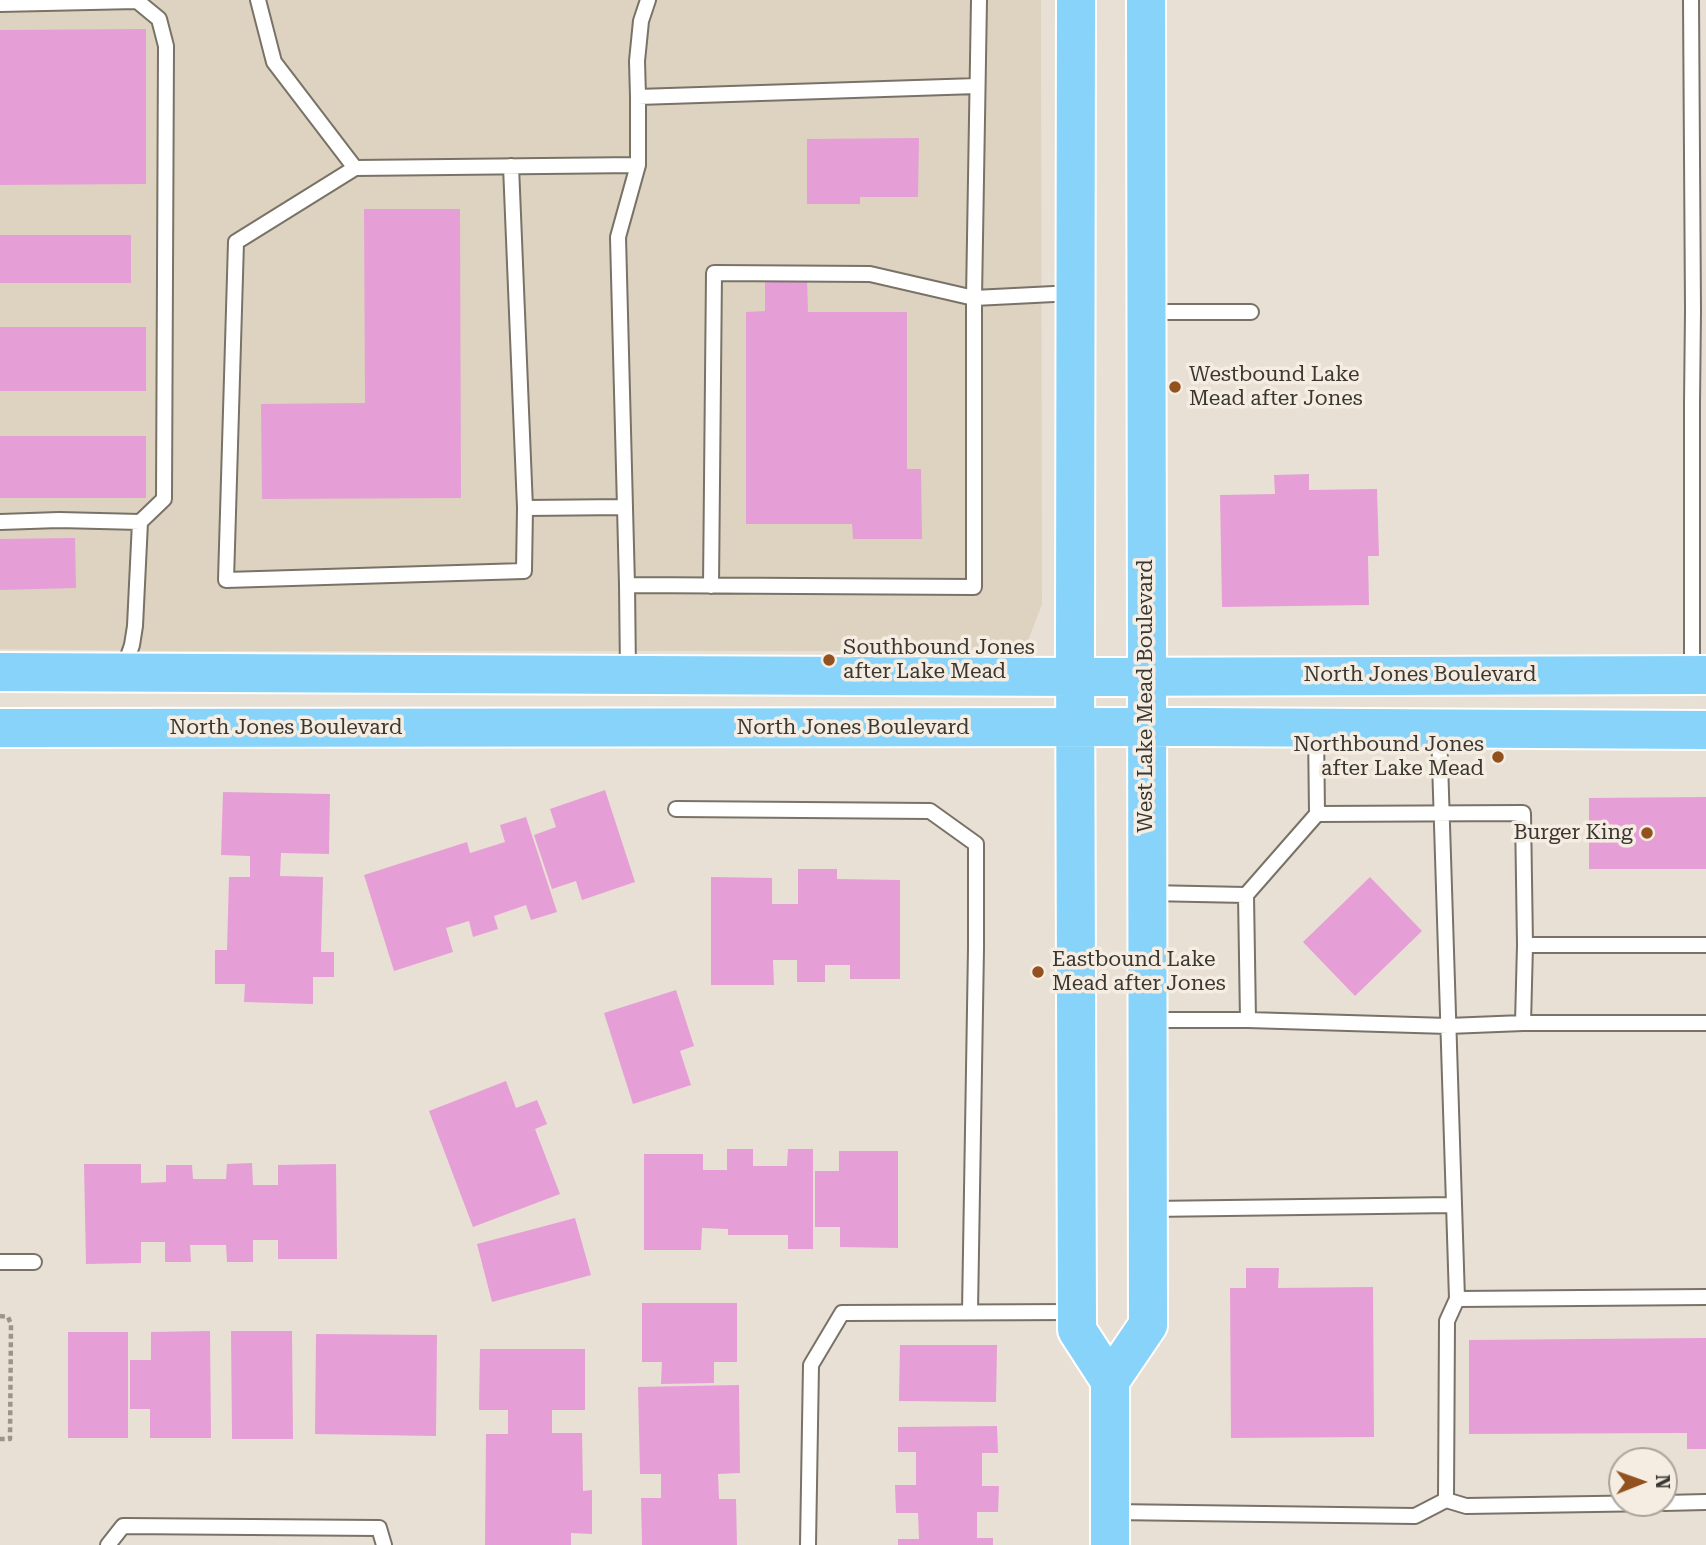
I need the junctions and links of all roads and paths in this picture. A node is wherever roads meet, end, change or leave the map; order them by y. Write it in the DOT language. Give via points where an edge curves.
graph roads {
  1 [pos="136,0"];
  2 [pos="258,0"];
  3 [pos="648,0"];
  4 [pos="979,0"];
  5 [pos="1076,0"];
  6 [pos="1120,0"];
  7 [pos="1146,0"];
  8 [pos="1691,0"];
  9 [pos="38,2"];
  10 [pos="0,4"];
  11 [pos="978,86"];
  12 [pos="638,97"];
  13 [pos="1146,127"];
  14 [pos="638,165"];
  15 [pos="511,166"];
  16 [pos="355,168"];
  17 [pos="1076,293"];
  18 [pos="974,298"];
  19 [pos="1146,312"];
  20 [pos="1251,312"];
  21 [pos="625,507"];
  22 [pos="525,508"];
  23 [pos="0,522"];
  24 [pos="140,522"];
  25 [pos="627,585"];
  26 [pos="711,586"];
  27 [pos="0,672"];
  28 [pos="122,673"];
  29 [pos="306,674"];
  30 [pos="628,675"];
  31 [pos="1699,675"];
  32 [pos="1146,676"];
  33 [pos="1075,677"];
  34 [pos="0,703"];
  35 [pos="1146,727"];
  36 [pos="0,728"];
  37 [pos="76,728"];
  38 [pos="1075,728"];
  39 [pos="1316,728"];
  40 [pos="1439,728"];
  41 [pos="1706,730"];
  42 [pos="676,808"];
  43 [pos="1441,813"];
  44 [pos="1317,814"];
  45 [pos="1147,893"];
  46 [pos="1246,895"];
  47 [pos="1525,945"];
  48 [pos="1706,945"];
  49 [pos="1147,1020"];
  50 [pos="1248,1020"];
  51 [pos="1523,1023"];
  52 [pos="1706,1023"];
  53 [pos="1448,1026"];
  54 [pos="1454,1205"];
  55 [pos="1148,1209"];
  56 [pos="0,1262"];
  57 [pos="34,1262"];
  58 [pos="1706,1297"];
  59 [pos="1457,1299"];
  60 [pos="970,1312"];
  61 [pos="1076,1312"];
  62 [pos="0,1317"];
  63 [pos="1110,1381"];
  64 [pos="0,1438"];
  65 [pos="1447,1500"];
  66 [pos="1706,1502"];
  67 [pos="1678,1503"];
  68 [pos="1608,1504"];
  69 [pos="1110,1528"];
  70 [pos="108,1545"];
  71 [pos="384,1545"];
  72 [pos="808,1545"];
  1 -- 9 [label="lane"];
  1 -- 24 [label="lane" via="159,19 166,46 164,499"];
  2 -- 16 [label="lane" via="274,62"];
  3 -- 12 [label="lane" via="641,21"];
  4 -- 11 [label="lane"];
  5 -- 17 [label="main road"];
  6 -- 13 [label="main road" via="1124,64"];
  7 -- 13 [label="main road, West Lake Mead Boulevard"];
  8 -- 31 [label="lane" via="1692,404"];
  9 -- 10 [label="lane"];
  11 -- 12 [label="lane"];
  11 -- 18 [label="lane"];
  12 -- 14 [label="lane"];
  13 -- 19 [label="main road, West Lake Mead Boulevard"];
  14 -- 15 [label="lane"];
  14 -- 21 [label="lane" via="618,237"];
  15 -- 16 [label="lane"];
  15 -- 22 [label="lane"];
  16 -- 22 [label="lane" via="236,242 226,580 524,571"];
  17 -- 18 [label="lane"];
  17 -- 33 [label="main road"];
  18 -- 26 [label="lane" via="974,587"];
  18 -- 26 [label="lane" via="870,274 714,273"];
  19 -- 20 [label="lane"];
  19 -- 32 [label="main road, West Lake Mead Boulevard"];
  21 -- 22 [label="lane"];
  21 -- 25 [label="lane"];
  23 -- 24 [label="lane"];
  24 -- 28 [label="lane" via="135,626"];
  25 -- 26 [label="lane"];
  25 -- 30 [label="lane"];
  27 -- 28 [label="main road, North Jones Boulevard"];
  28 -- 29 [label="main road, North Jones Boulevard"];
  28 -- 34 [label="main road" via="63,699"];
  29 -- 30 [label="main road, North Jones Boulevard"];
  29 -- 37 [label="main road" via="284,688 245,695 111,699"];
  30 -- 33 [label="main road, North Jones Boulevard"];
  31 -- 32 [label="main road, North Jones Boulevard"];
  32 -- 33 [label="main road, North Jones Boulevard"];
  32 -- 35 [label="main road, West Lake Mead Boulevard"];
  33 -- 38 [label="main road"];
  35 -- 38 [label="main road, North Jones Boulevard"];
  35 -- 39 [label="main road, North Jones Boulevard"];
  35 -- 45 [label="main road, West Lake Mead Boulevard"];
  36 -- 37 [label="main road, North Jones Boulevard"];
  37 -- 38 [label="main road, North Jones Boulevard"];
  38 -- 61 [label="main road"];
  39 -- 40 [label="main road, North Jones Boulevard"];
  39 -- 44 [label="lane"];
  40 -- 41 [label="main road, North Jones Boulevard"];
  40 -- 43 [label="lane"];
  42 -- 60 [label="lane" via="930,811 976,845"];
  43 -- 44 [label="lane"];
  43 -- 47 [label="lane" via="1523,813"];
  43 -- 53 [label="lane"];
  44 -- 46 [label="lane"];
  45 -- 46 [label="lane"];
  45 -- 49 [label="main road, West Lake Mead Boulevard"];
  46 -- 50 [label="lane"];
  47 -- 48 [label="lane"];
  47 -- 51 [label="lane"];
  49 -- 50 [label="lane"];
  49 -- 55 [label="main road, West Lake Mead Boulevard"];
  50 -- 53 [label="lane"];
  51 -- 52 [label="lane"];
  51 -- 53 [label="lane"];
  53 -- 54 [label="lane"];
  54 -- 55 [label="lane"];
  54 -- 59 [label="lane"];
  55 -- 63 [label="main road, West Lake Mead Boulevard" via="1148,1325"];
  56 -- 57 [label="lane"];
  58 -- 59 [label="lane"];
  59 -- 65 [label="lane" via="1447,1321"];
  60 -- 61 [label="lane"];
  60 -- 72 [label="lane" via="842,1313 811,1365"];
  61 -- 63 [label="main road" via="1077,1330"];
  62 -- 64 [label="path" via="8,1317 11,1324 10,1439"];
  63 -- 69 [label="main road"];
  65 -- 68 [label="lane" via="1466,1506"];
  65 -- 69 [label="lane" via="1415,1516"];
  66 -- 67 [label="lane"];
  70 -- 71 [label="lane" via="123,1526 136,1526 379,1528"];
}
